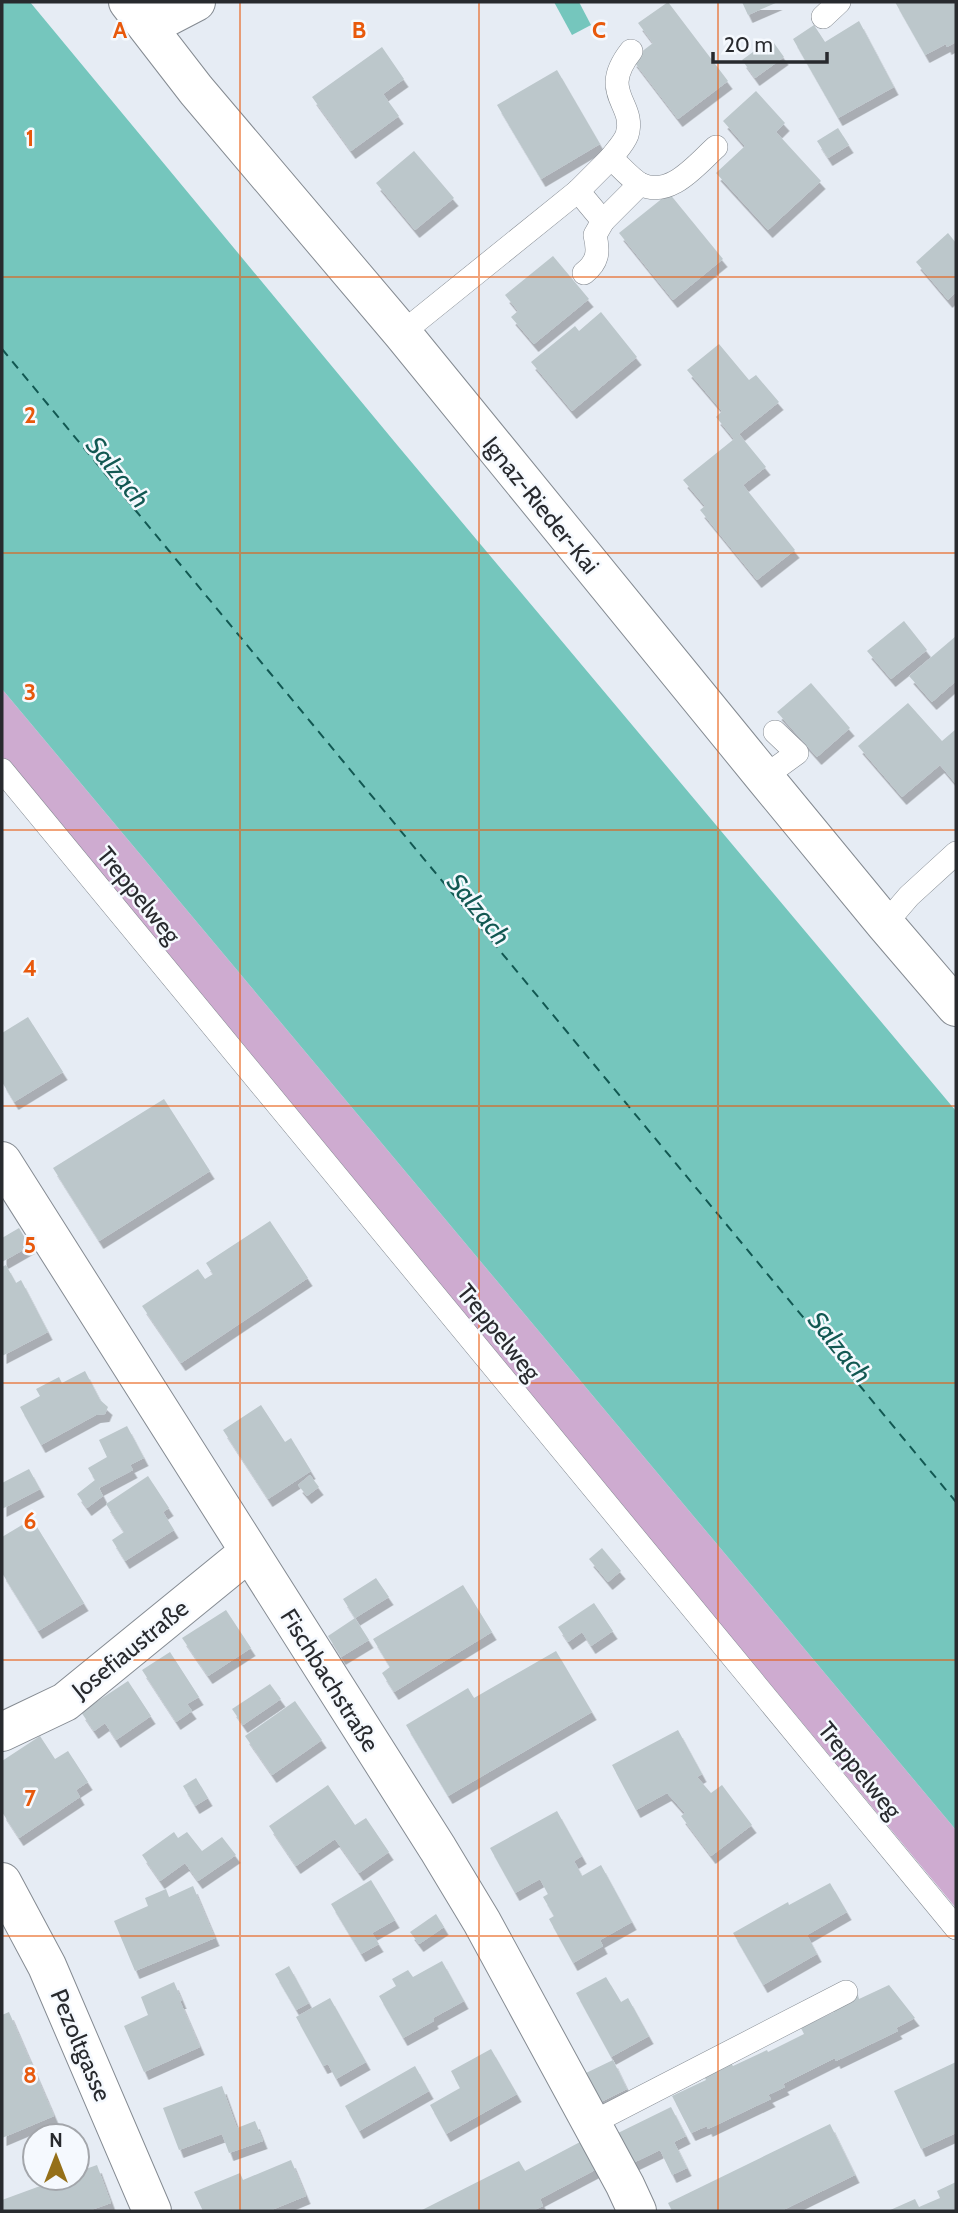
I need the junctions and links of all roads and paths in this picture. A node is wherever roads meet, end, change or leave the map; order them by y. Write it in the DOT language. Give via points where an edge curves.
graph roads {
  1 [pos="196,2"];
  2 [pos="138,14"];
  3 [pos="631,51"];
  4 [pos="716,147"];
  5 [pos="611,158"];
  6 [pos="640,184"];
  7 [pos="578,191"];
  8 [pos="603,221"];
  9 [pos="584,273"];
  10 [pos="402,333"];
  11 [pos="775,732"];
  12 [pos="2,770"];
  13 [pos="764,777"];
  14 [pos="956,853"];
  15 [pos="885,924"];
  16 [pos="956,1007"];
  17 [pos="2,1161"];
  18 [pos="249,1552"];
  19 [pos="2,1732"];
  20 [pos="2,1882"];
  21 [pos="956,1928"];
  22 [pos="846,1992"];
  23 [pos="590,2124"];
  24 [pos="152,2211"];
  25 [pos="637,2211"];
  1 -- 2 [label="street"];
  2 -- 10 [label="street, Ignaz-Rieder-Kai" via="196,90"];
  3 -- 5 [label="lane" via="619,65 616,82 627,134"];
  4 -- 6 [label="lane" via="677,183 657,188"];
  5 -- 6 [label="lane"];
  5 -- 7 [label="lane"];
  6 -- 8 [label="lane"];
  7 -- 8 [label="lane"];
  7 -- 10 [label="lane"];
  8 -- 9 [label="lane" via="595,235 595,264"];
  10 -- 13 [label="street, Ignaz-Rieder-Kai"];
  11 -- 13 [label="lane" via="797,753"];
  12 -- 21 [label="lane, Treppelweg"];
  13 -- 15 [label="street, Ignaz-Rieder-Kai"];
  14 -- 15 [label="lane"];
  15 -- 16 [label="street, Ignaz-Rieder-Kai"];
  17 -- 18 [label="street, Fischbachstraße"];
  18 -- 19 [label="street, Josefiaustraße" via="65,1702"];
  18 -- 23 [label="street, Fischbachstraße" via="469,1901"];
  20 -- 24 [label="street, Pezoltgasse" via="47,1966"];
  22 -- 23 [label="lane"];
  23 -- 25 [label="street, Fischbachstraße"];
}
